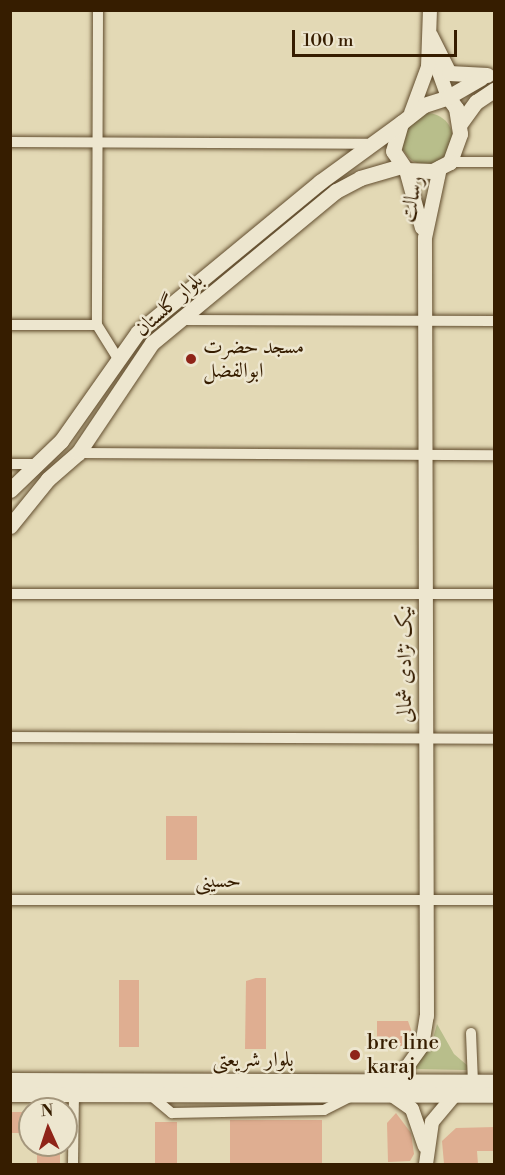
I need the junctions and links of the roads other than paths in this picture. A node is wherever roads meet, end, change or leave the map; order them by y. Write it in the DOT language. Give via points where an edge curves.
graph roads {
  1 [pos="98,10"];
  2 [pos="430,10"];
  3 [pos="430,42"];
  4 [pos="491,73"];
  5 [pos="495,90"];
  6 [pos="448,97"];
  7 [pos="406,118"];
  8 [pos="459,125"];
  9 [pos="10,142"];
  10 [pos="98,143"];
  11 [pos="367,144"];
  12 [pos="347,160"];
  13 [pos="495,162"];
  14 [pos="445,165"];
  15 [pos="404,168"];
  16 [pos="360,178"];
  17 [pos="425,238"];
  18 [pos="180,320"];
  19 [pos="425,320"];
  20 [pos="495,321"];
  21 [pos="10,325"];
  22 [pos="97,325"];
  23 [pos="117,357"];
  24 [pos="78,453"];
  25 [pos="425,454"];
  26 [pos="495,455"];
  27 [pos="10,464"];
  28 [pos="34,464"];
  29 [pos="10,490"];
  30 [pos="10,526"];
  31 [pos="10,594"];
  32 [pos="425,594"];
  33 [pos="495,594"];
  34 [pos="10,737"];
  35 [pos="426,739"];
  36 [pos="495,739"];
  37 [pos="10,900"];
  38 [pos="426,900"];
  39 [pos="495,900"];
  40 [pos="471,1033"];
  41 [pos="10,1080"];
  42 [pos="473,1082"];
  43 [pos="495,1082"];
  44 [pos="395,1088"];
  45 [pos="10,1094"];
  46 [pos="74,1094"];
  47 [pos="455,1095"];
  48 [pos="495,1095"];
  49 [pos="426,1158"];
  50 [pos="74,1164"];
  1 -- 10 [label="street"];
  2 -- 3 [label="street"];
  3 -- 4 [label="main road" via="449,73"];
  3 -- 6 [label="street"];
  3 -- 7 [label="street" via="423,87"];
  4 -- 6 [label="main road"];
  5 -- 8 [label="main road" via="476,102"];
  6 -- 7 [label="main road"];
  6 -- 8 [label="main road"];
  7 -- 11 [label="main road, بلوار گلستان"];
  7 -- 15 [label="main road" via="393,151"];
  8 -- 14 [label="main road" via="459,143"];
  9 -- 10 [label="street"];
  10 -- 11 [label="street"];
  10 -- 22 [label="street"];
  11 -- 12 [label="main road, بلوار گلستان"];
  12 -- 16 [label="main road" via="358,162"];
  12 -- 23 [label="main road, بلوار گلستان" via="162,310"];
  13 -- 14 [label="street"];
  14 -- 15 [label="main road"];
  14 -- 17 [label="street, رسالت"];
  15 -- 16 [label="main road, بلوار گلستان"];
  15 -- 17 [label="street, رسالت"];
  16 -- 18 [label="main road, بلوار گلستان" via="336,192"];
  17 -- 19 [label="street, نیک نژادی شمالی"];
  18 -- 19 [label="street"];
  18 -- 24 [label="main road, بلوار گلستان" via="153,344"];
  19 -- 20 [label="street"];
  19 -- 25 [label="street, نیک نژادی شمالی"];
  21 -- 22 [label="street"];
  22 -- 23 [label="street"];
  23 -- 28 [label="main road, بلوار گلستان" via="85,410"];
  24 -- 25 [label="street"];
  24 -- 30 [label="main road, بلوار گلستان" via="48,479"];
  25 -- 26 [label="street"];
  25 -- 32 [label="street, نیک نژادی شمالی"];
  27 -- 28 [label="street"];
  28 -- 29 [label="main road, بلوار گلستان"];
  31 -- 32 [label="street"];
  32 -- 33 [label="street"];
  32 -- 35 [label="street, نیک نژادی شمالی"];
  34 -- 35 [label="street"];
  35 -- 36 [label="street"];
  35 -- 38 [label="street, نیک نژادی شمالی"];
  37 -- 38 [label="street, حسینی"];
  38 -- 39 [label="street, حسینی"];
  38 -- 44 [label="street, نیک نژادی شمالی" via="426,1031 422,1046"];
  40 -- 42 [label="street"];
  41 -- 44 [label="main road, بلوار شریعتی"];
  42 -- 43 [label="main road, بلوار شریعتی"];
  42 -- 44 [label="main road, بلوار شریعتی"];
  44 -- 46 [label="main road, بلوار شریعتی" via="354,1095"];
  44 -- 47 [label="main road, بلوار شریعتی"];
  44 -- 49 [label="street" via="412,1109"];
  45 -- 46 [label="main road, بلوار شریعتی"];
  46 -- 50 [label="street"];
  47 -- 48 [label="main road, بلوار شریعتی"];
  47 -- 49 [label="street" via="432,1122"];
}
